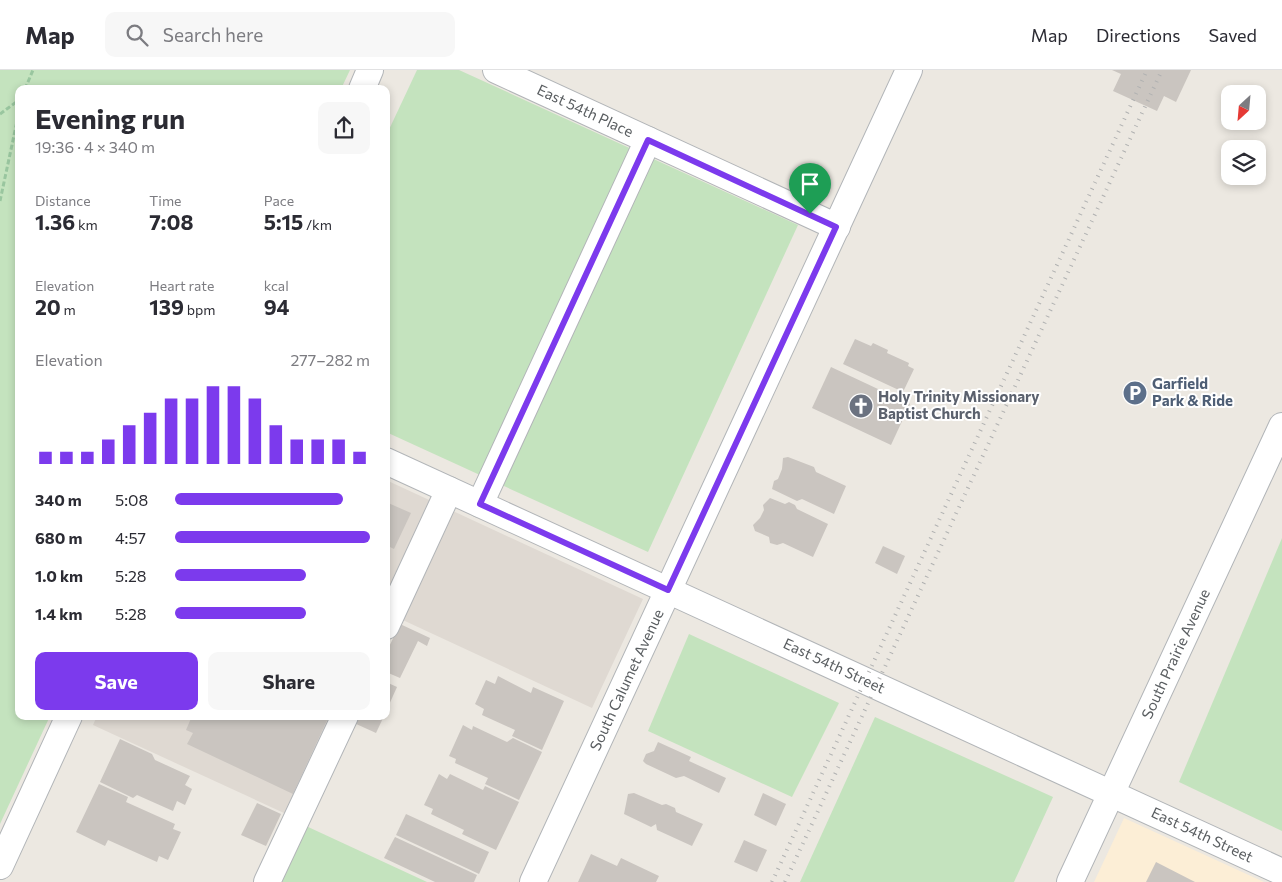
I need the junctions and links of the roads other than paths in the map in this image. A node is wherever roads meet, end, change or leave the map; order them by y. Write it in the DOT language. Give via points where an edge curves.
graph roads {
  1 [pos="370,70"];
  2 [pos="496,70"];
  3 [pos="909,70"];
  4 [pos="364,85"];
  5 [pos="648,140"];
  6 [pos="836,227"];
  7 [pos="1282,426"];
  8 [pos="390,463"];
  9 [pos="449,490"];
  10 [pos="480,504"];
  11 [pos="668,590"];
  12 [pos="390,617"];
  13 [pos="68,720"];
  14 [pos="342,720"];
  15 [pos="1111,794"];
  16 [pos="0,866"];
  17 [pos="1282,872"];
  18 [pos="268,882"];
  19 [pos="533,882"];
  20 [pos="1070,882"];
  1 -- 4 [label="street"];
  2 -- 5 [label="street, East 54th Place"];
  3 -- 6 [label="street, South Calumet Avenue"];
  5 -- 6 [label="street, East 54th Place"];
  5 -- 10 [label="street"];
  6 -- 11 [label="street, South Calumet Avenue"];
  7 -- 15 [label="street, South Prairie Avenue"];
  8 -- 9 [label="street, East 54th Street"];
  9 -- 10 [label="street, East 54th Street"];
  9 -- 12 [label="street"];
  10 -- 11 [label="street, East 54th Street"];
  11 -- 15 [label="street, East 54th Street"];
  11 -- 19 [label="street, South Calumet Avenue"];
  13 -- 16 [label="street"];
  14 -- 18 [label="street"];
  15 -- 17 [label="street, East 54th Street"];
  15 -- 20 [label="street, South Prairie Avenue"];
}
